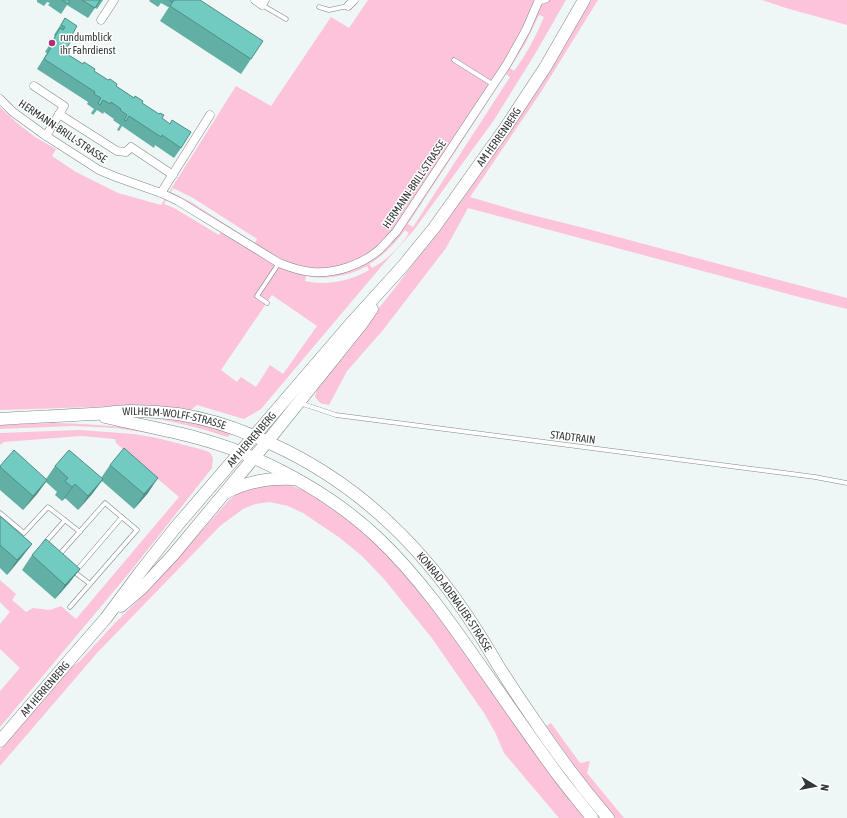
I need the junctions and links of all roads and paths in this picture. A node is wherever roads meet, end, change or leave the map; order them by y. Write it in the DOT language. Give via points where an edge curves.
graph roads {
  1 [pos="114,0"];
  2 [pos="547,0"];
  3 [pos="584,0"];
  4 [pos="261,2"];
  5 [pos="538,2"];
  6 [pos="351,3"];
  7 [pos="318,7"];
  8 [pos="286,19"];
  9 [pos="101,20"];
  10 [pos="454,60"];
  11 [pos="494,85"];
  12 [pos="34,86"];
  13 [pos="0,99"];
  14 [pos="59,114"];
  15 [pos="210,115"];
  16 [pos="46,136"];
  17 [pos="173,174"];
  18 [pos="161,193"];
  19 [pos="279,263"];
  20 [pos="404,266"];
  21 [pos="267,303"];
  22 [pos="298,403"];
  23 [pos="94,414"];
  24 [pos="287,416"];
  25 [pos="0,419"];
  26 [pos="253,436"];
  27 [pos="267,442"];
  28 [pos="217,443"];
  29 [pos="240,452"];
  30 [pos="293,454"];
  31 [pos="254,457"];
  32 [pos="226,468"];
  33 [pos="296,479"];
  34 [pos="847,483"];
  35 [pos="224,494"];
  36 [pos="0,513"];
  37 [pos="122,517"];
  38 [pos="65,520"];
  39 [pos="80,532"];
  40 [pos="40,549"];
  41 [pos="63,562"];
  42 [pos="69,567"];
  43 [pos="75,572"];
  44 [pos="90,584"];
  45 [pos="70,607"];
  46 [pos="106,618"];
  47 [pos="0,741"];
  48 [pos="592,818"];
  49 [pos="608,818"];
  1 -- 9 [label="street"];
  2 -- 5 [label="lane"];
  3 -- 20 [label="main road, AM HERRENBERG" via="546,66 506,127"];
  4 -- 8 [label="lane"];
  5 -- 11 [label="street, HERMANN-BRILL-STRASSE" via="526,30"];
  6 -- 7 [label="lane" via="329,10"];
  10 -- 11 [label="lane"];
  11 -- 19 [label="street, HERMANN-BRILL-STRASSE" via="396,232 378,250 352,266 328,272 311,272"];
  12 -- 14 [label="street" via="64,106"];
  13 -- 16 [label="street, HERMANN-BRILL-STRASSE"];
  14 -- 16 [label="street"];
  14 -- 17 [label="street, HERMANN-BRILL-STRASSE" via="117,150 126,152 132,147"];
  15 -- 17 [label="street"];
  16 -- 18 [label="street, HERMANN-BRILL-STRASSE" via="99,170"];
  17 -- 18 [label="street"];
  18 -- 19 [label="street, HERMANN-BRILL-STRASSE"];
  19 -- 21 [label="lane" via="257,296"];
  20 -- 22 [label="main road, AM HERRENBERG"];
  20 -- 26 [label="main road, AM HERRENBERG" via="353,320"];
  22 -- 24 [label="main road, AM HERRENBERG"];
  22 -- 34 [label="lane, STADTRAIN" via="336,415"];
  23 -- 25 [label="main road, WILHELM-WOLFF-STRASSE"];
  23 -- 26 [label="main road, WILHELM-WOLFF-STRASSE" via="130,411 177,414 201,418"];
  23 -- 28 [label="main road, WILHELM-WOLFF-STRASSE" via="175,431"];
  24 -- 27 [label="main road, AM HERRENBERG"];
  24 -- 30 [label="main road" via="282,435"];
  26 -- 27 [label="main road, KONRAD-ADENAUER-STRASSE"];
  26 -- 29 [label="main road, AM HERRENBERG"];
  27 -- 30 [label="main road, KONRAD-ADENAUER-STRASSE"];
  27 -- 31 [label="main road, AM HERRENBERG"];
  28 -- 29 [label="main road, WILHELM-WOLFF-STRASSE"];
  28 -- 32 [label="main road" via="226,460"];
  29 -- 31 [label="main road, WILHELM-WOLFF-STRASSE"];
  29 -- 32 [label="main road, AM HERRENBERG"];
  30 -- 49 [label="main road, KONRAD-ADENAUER-STRASSE" via="364,500 411,544 438,575 530,715"];
  31 -- 33 [label="main road, KONRAD-ADENAUER-STRASSE"];
  31 -- 35 [label="main road, AM HERRENBERG"];
  32 -- 46 [label="main road, AM HERRENBERG" via="175,528"];
  33 -- 35 [label="main road" via="260,480"];
  33 -- 48 [label="main road, KONRAD-ADENAUER-STRASSE" via="323,495 356,520 411,574 452,625 561,779"];
  35 -- 46 [label="main road, AM HERRENBERG" via="141,589"];
  36 -- 38 [label="lane" via="24,533 48,507"];
  37 -- 39 [label="lane" via="105,503"];
  37 -- 43 [label="lane"];
  37 -- 44 [label="lane" via="138,530"];
  38 -- 39 [label="lane"];
  38 -- 40 [label="lane"];
  39 -- 41 [label="lane" via="58,557"];
  42 -- 43 [label="lane"];
  43 -- 44 [label="lane"];
  44 -- 45 [label="lane"];
  46 -- 47 [label="main road, AM HERRENBERG"];
}
